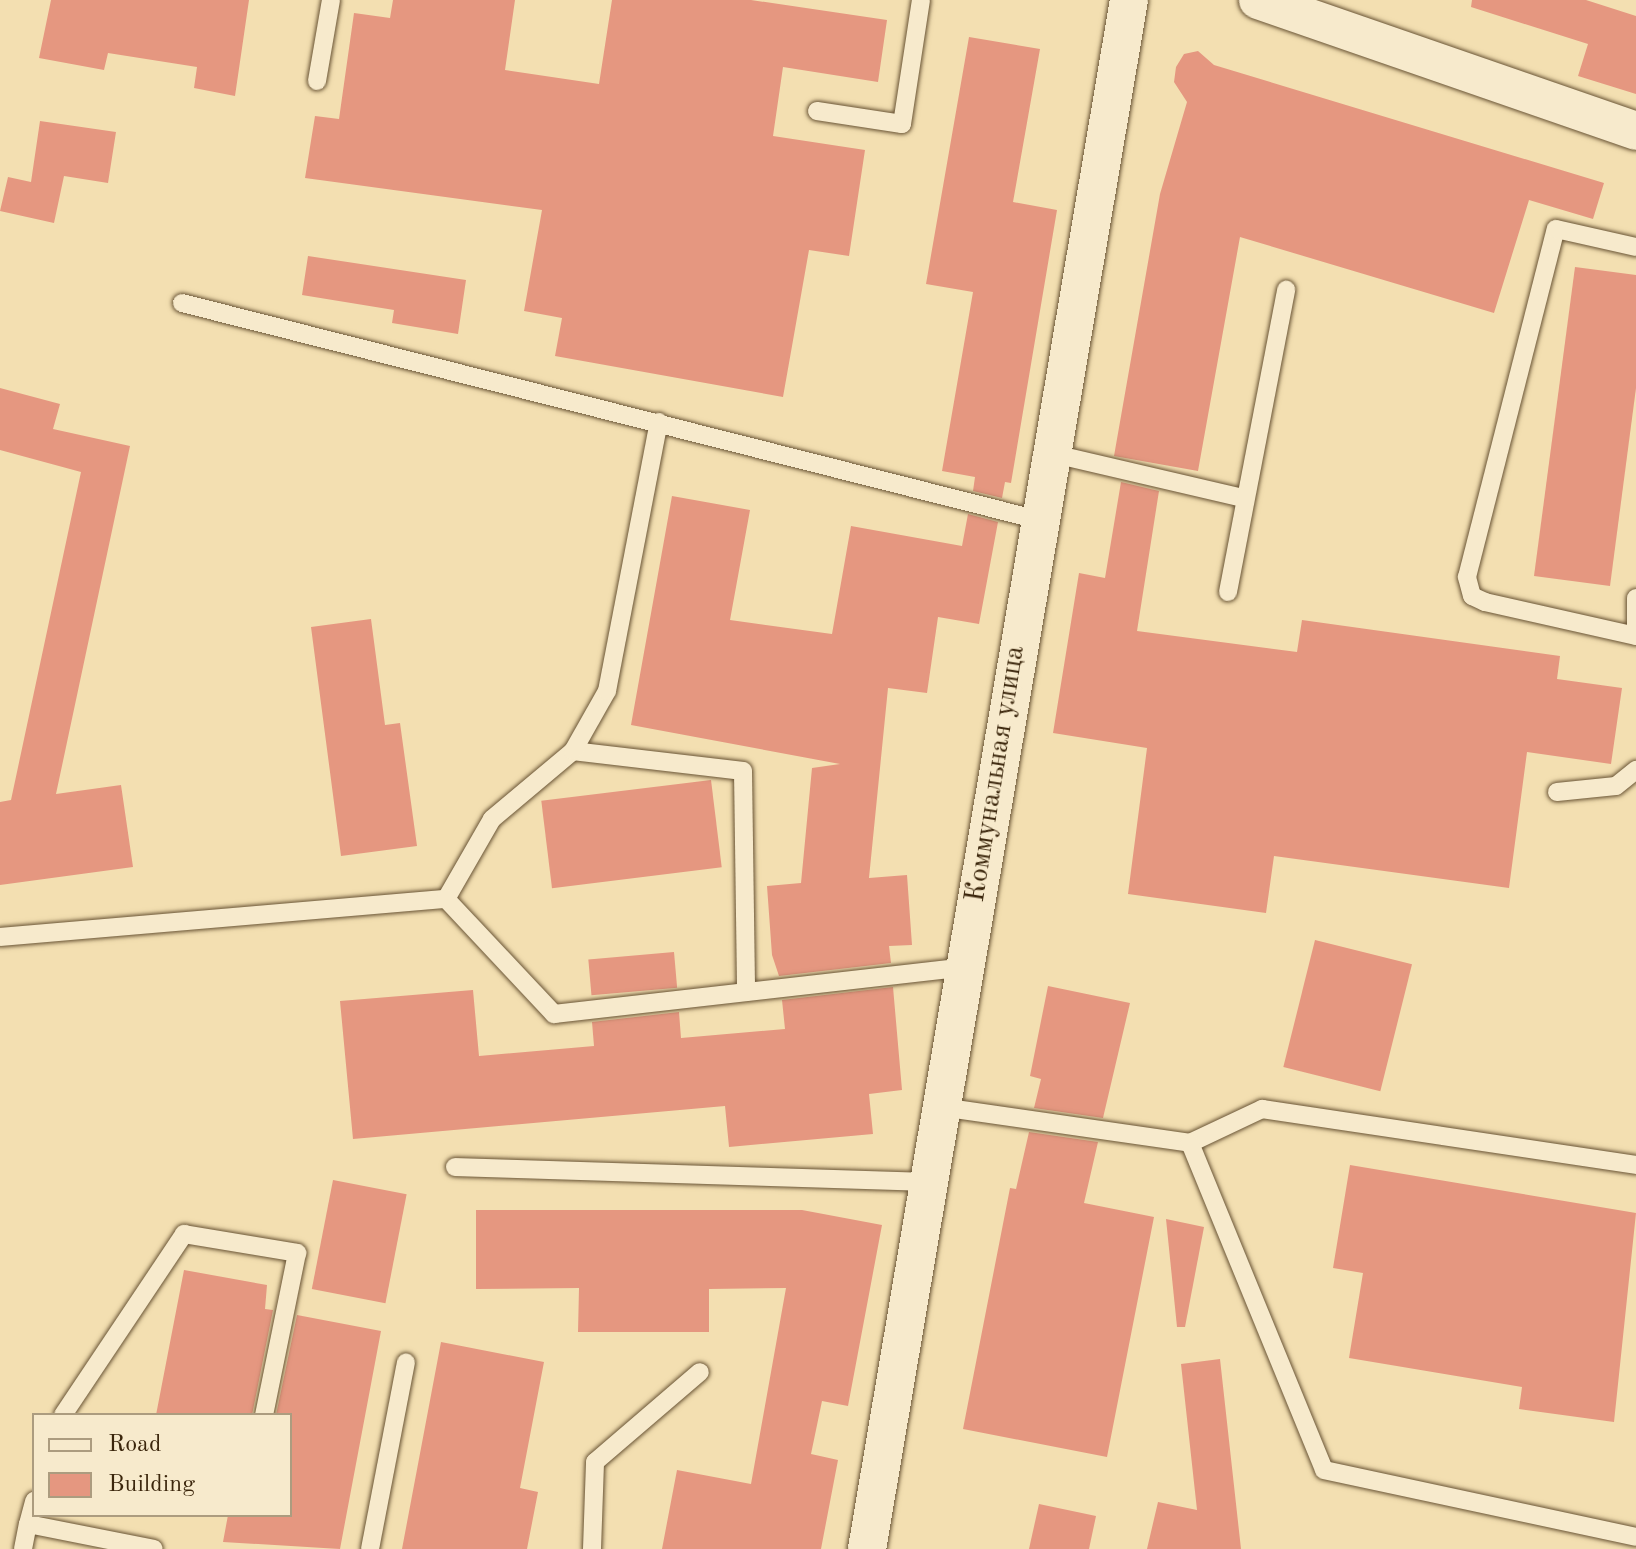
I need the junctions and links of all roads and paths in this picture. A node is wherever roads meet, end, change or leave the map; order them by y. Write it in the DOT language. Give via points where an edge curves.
graph roads {
  1 [pos="331,0"];
  2 [pos="921,0"];
  3 [pos="1129,0"];
  4 [pos="1258,0"];
  5 [pos="317,81"];
  6 [pos="817,111"];
  7 [pos="1636,131"];
  8 [pos="1636,247"];
  9 [pos="1286,290"];
  10 [pos="182,303"];
  11 [pos="659,422"];
  12 [pos="1050,453"];
  13 [pos="1244,498"];
  14 [pos="1039,520"];
  15 [pos="1228,592"];
  16 [pos="1636,598"];
  17 [pos="1636,636"];
  18 [pos="573,751"];
  19 [pos="1636,770"];
  20 [pos="1557,792"];
  21 [pos="446,899"];
  22 [pos="0,937"];
  23 [pos="964,967"];
  24 [pos="746,992"];
  25 [pos="941,1107"];
  26 [pos="1190,1143"];
  27 [pos="1636,1165"];
  28 [pos="455,1167"];
  29 [pos="928,1182"];
  30 [pos="406,1362"];
  31 [pos="700,1372"];
  32 [pos="64,1413"];
  33 [pos="264,1413"];
  34 [pos="32,1509"];
  35 [pos="28,1524"];
  36 [pos="1636,1537"];
  37 [pos="23,1549"];
  38 [pos="154,1549"];
  39 [pos="370,1549"];
  40 [pos="592,1549"];
  41 [pos="867,1549"];
  1 -- 5 [label="lane"];
  2 -- 6 [label="lane" via="902,124"];
  3 -- 12 [label="street, Коммунальная улица"];
  4 -- 7 [label="street"];
  8 -- 17 [label="lane" via="1556,229 1467,577 1472,596 1485,602"];
  9 -- 13 [label="lane"];
  10 -- 11 [label="lane"];
  11 -- 14 [label="lane"];
  11 -- 18 [label="lane" via="607,691"];
  12 -- 13 [label="lane"];
  12 -- 14 [label="street, Коммунальная улица"];
  13 -- 15 [label="lane"];
  14 -- 23 [label="street, Коммунальная улица"];
  16 -- 17 [label="lane"];
  18 -- 21 [label="lane" via="492,819"];
  18 -- 24 [label="lane" via="743,771"];
  19 -- 20 [label="lane" via="1616,786"];
  21 -- 22 [label="lane"];
  21 -- 24 [label="lane" via="554,1014"];
  23 -- 24 [label="lane"];
  23 -- 25 [label="street, Коммунальная улица"];
  25 -- 26 [label="lane"];
  25 -- 29 [label="street, Коммунальная улица"];
  26 -- 27 [label="lane" via="1262,1109"];
  26 -- 36 [label="lane" via="1324,1470"];
  28 -- 29 [label="lane"];
  29 -- 41 [label="street, Коммунальная улица"];
  30 -- 39 [label="lane"];
  31 -- 40 [label="lane" via="595,1462"];
  32 -- 33 [label="lane" via="184,1234 297,1253"];
  34 -- 35 [label="lane"];
  35 -- 37 [label="lane"];
  35 -- 38 [label="lane"];
}
